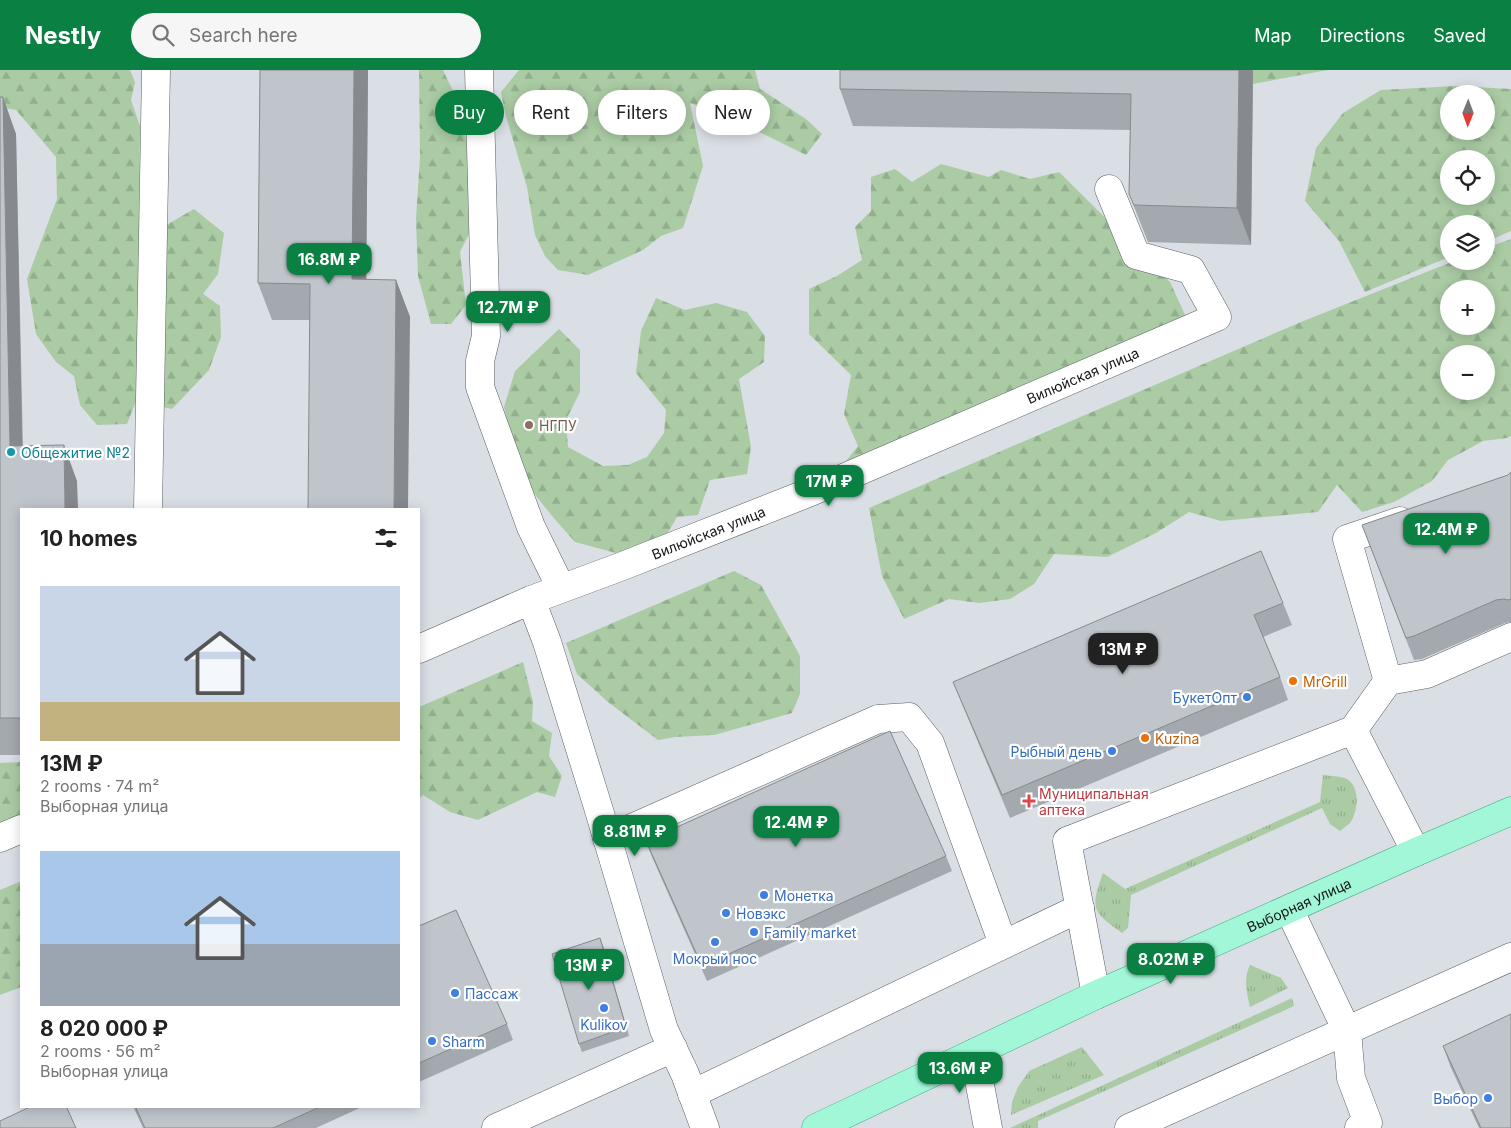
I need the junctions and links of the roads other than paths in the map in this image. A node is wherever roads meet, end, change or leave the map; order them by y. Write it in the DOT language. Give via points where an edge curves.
graph roads {
  1 [pos="156,70"];
  2 [pos="479,70"];
  3 [pos="1109,189"];
  4 [pos="148,508"];
  5 [pos="1420,514"];
  6 [pos="561,588"];
  7 [pos="531,600"];
  8 [pos="1511,637"];
  9 [pos="420,650"];
  10 [pos="1388,681"];
  11 [pos="1353,730"];
  12 [pos="1511,811"];
  13 [pos="20,829"];
  14 [pos="0,838"];
  15 [pos="608,839"];
  16 [pos="1416,852"];
  17 [pos="1080,908"];
  18 [pos="1289,909"];
  19 [pos="1003,944"];
  20 [pos="1511,956"];
  21 [pos="1096,995"];
  22 [pos="1347,1030"];
  23 [pos="672,1048"];
  24 [pos="974,1053"];
  25 [pos="692,1094"];
  26 [pos="1366,1126"];
  27 [pos="496,1128"];
  28 [pos="705,1128"];
  29 [pos="816,1128"];
  30 [pos="988,1128"];
  31 [pos="1129,1128"];
  1 -- 4 [label="street"];
  2 -- 6 [label="street" via="486,336 480,361 480,387 532,527"];
  3 -- 6 [label="street, Вилюйская улица" via="1136,255 1191,270 1218,316 813,491"];
  5 -- 10 [label="street" via="1347,540"];
  6 -- 7 [label="street, Вилюйская улица"];
  7 -- 9 [label="street, Вилюйская улица"];
  7 -- 15 [label="street"];
  8 -- 10 [label="street" via="1427,674"];
  10 -- 11 [label="street"];
  11 -- 16 [label="street"];
  11 -- 17 [label="street" via="1067,842"];
  12 -- 16 [label="main road, Выборная улица"];
  13 -- 14 [label="street"];
  15 -- 19 [label="street" via="878,719 909,717 930,743"];
  15 -- 23 [label="street"];
  16 -- 18 [label="main road, Выборная улица"];
  17 -- 19 [label="street"];
  17 -- 21 [label="street"];
  18 -- 21 [label="main road, Выборная улица"];
  18 -- 22 [label="street"];
  19 -- 25 [label="street"];
  20 -- 22 [label="street"];
  21 -- 24 [label="main road, Выборная улица"];
  22 -- 26 [label="street" via="1351,1078"];
  22 -- 31 [label="street"];
  23 -- 25 [label="street"];
  23 -- 27 [label="street"];
  24 -- 29 [label="main road, Выборная улица"];
  24 -- 30 [label="street"];
  25 -- 28 [label="street"];
}
